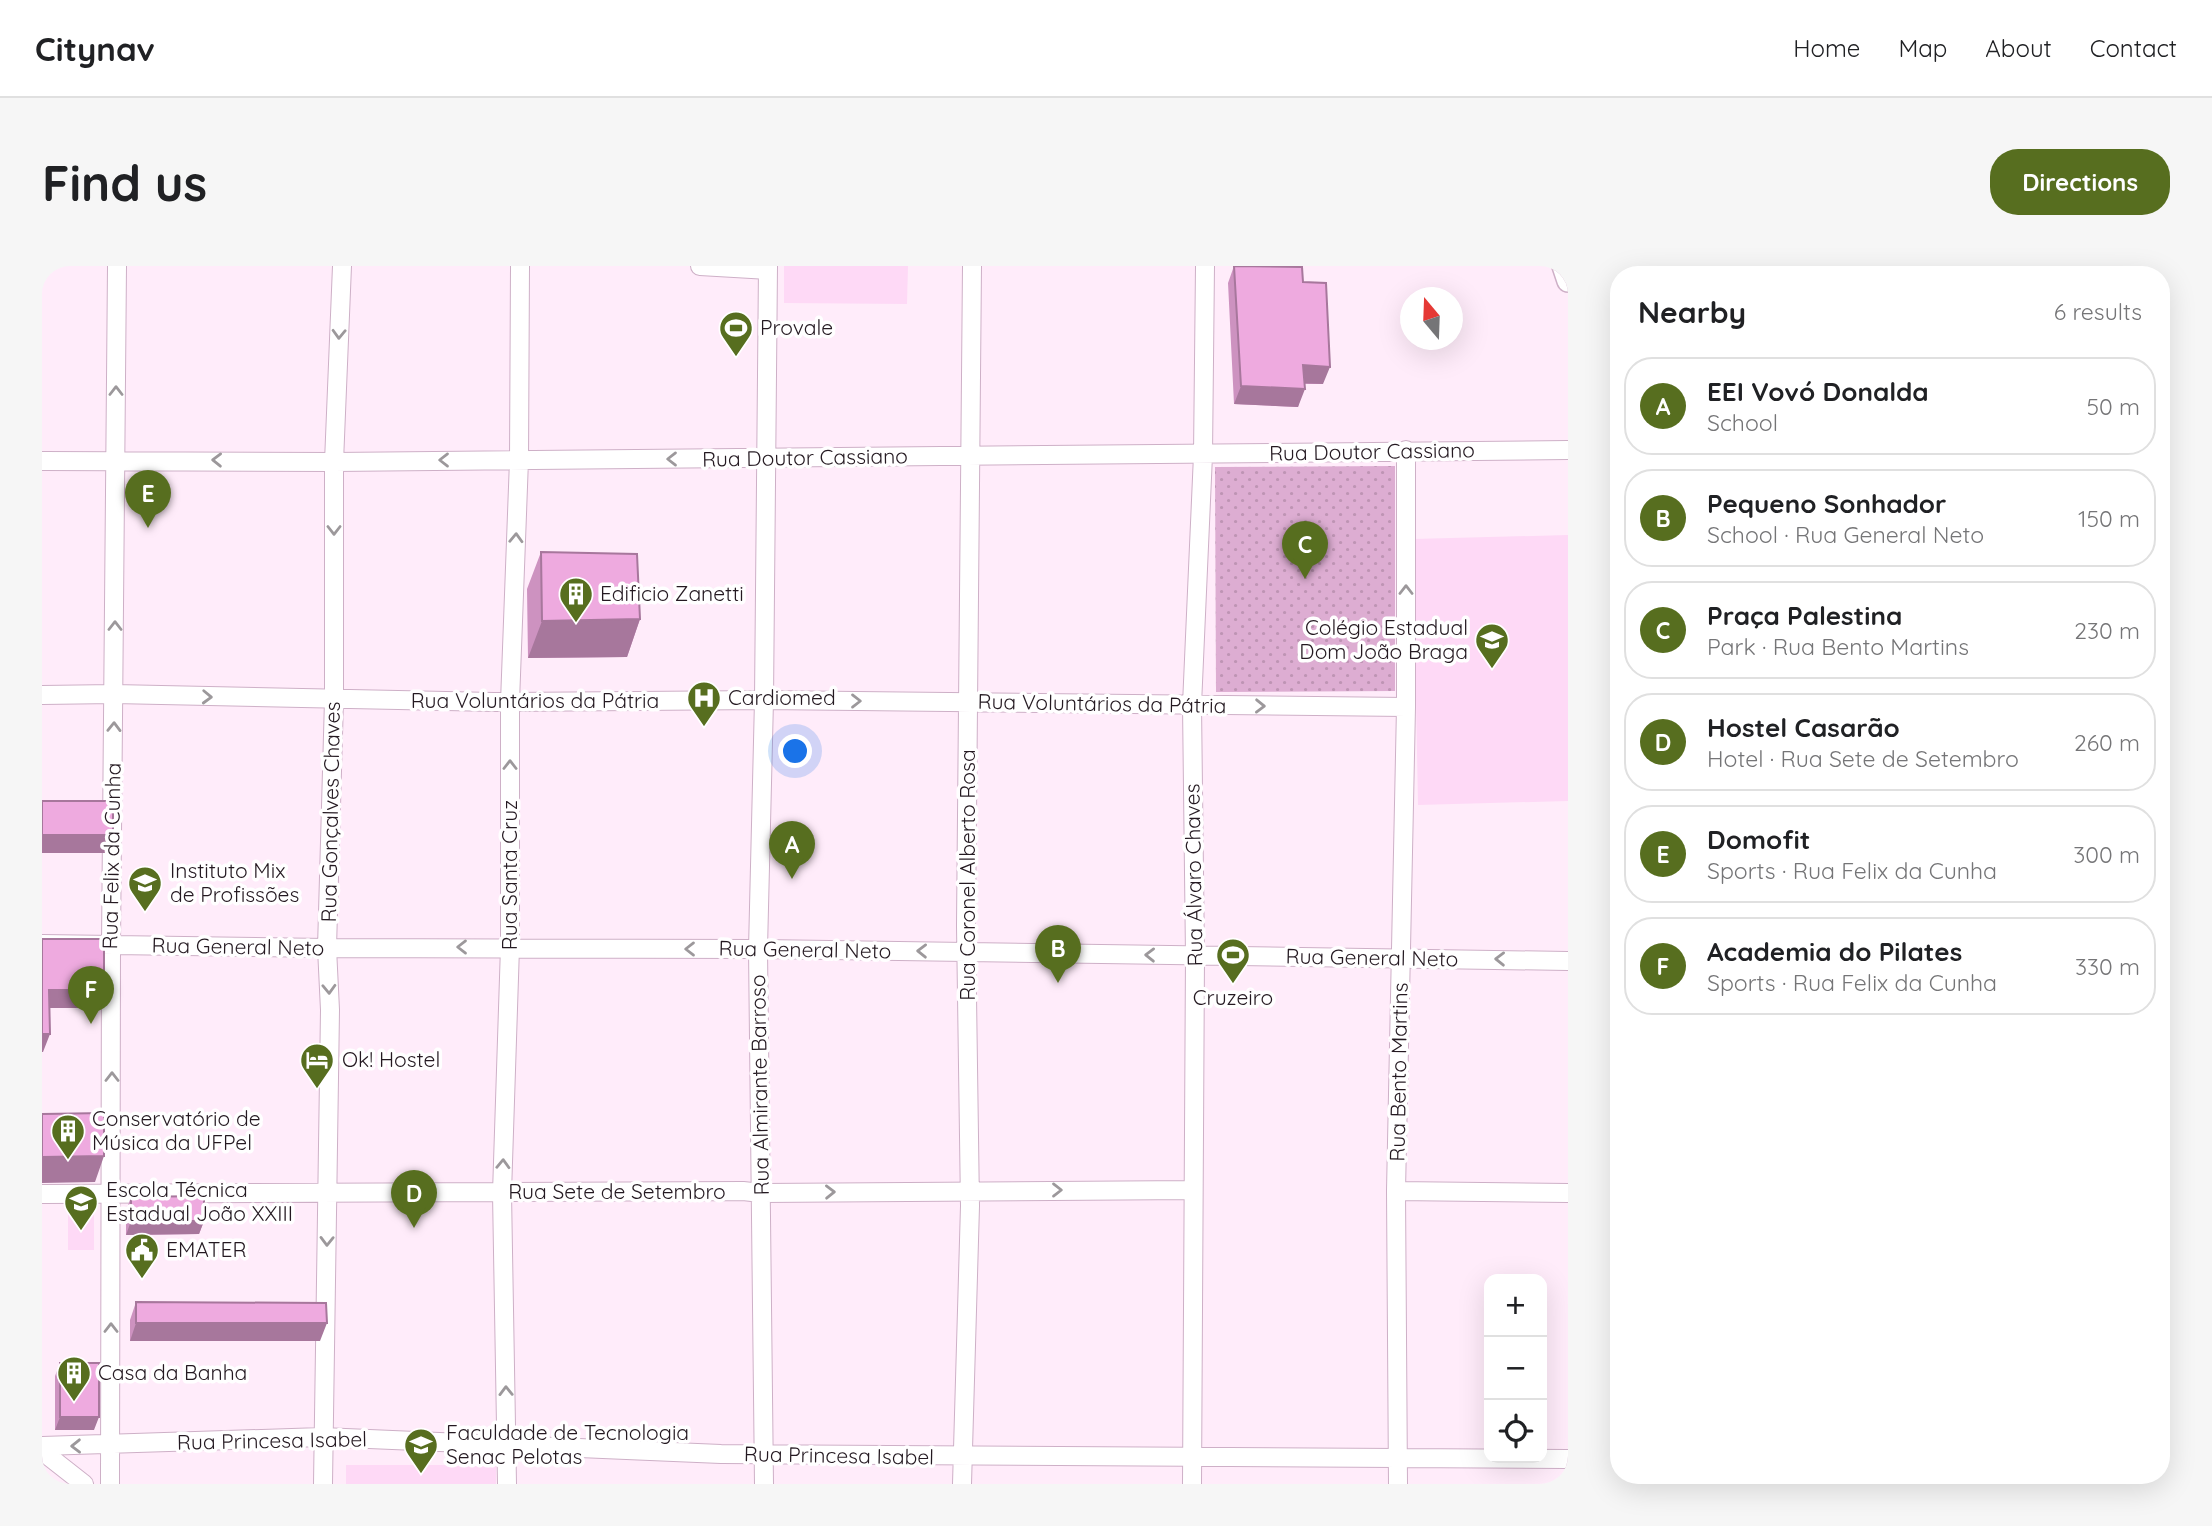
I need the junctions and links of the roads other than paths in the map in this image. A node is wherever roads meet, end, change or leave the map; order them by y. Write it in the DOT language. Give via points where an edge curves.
graph roads {
  1 [pos="117,266"];
  2 [pos="342,266"];
  3 [pos="520,266"];
  4 [pos="700,266"];
  5 [pos="972,266"];
  6 [pos="1205,266"];
  7 [pos="1563,266"];
  8 [pos="768,268"];
  9 [pos="1568,281"];
  10 [pos="1406,450"];
  11 [pos="1568,450"];
  12 [pos="1203,455"];
  13 [pos="969,456"];
  14 [pos="764,458"];
  15 [pos="116,460"];
  16 [pos="519,460"];
  17 [pos="42,461"];
  18 [pos="334,461"];
  19 [pos="114,694"];
  20 [pos="42,695"];
  21 [pos="334,700"];
  22 [pos="764,701"];
  23 [pos="510,702"];
  24 [pos="969,702"];
  25 [pos="1192,705"];
  26 [pos="1406,708"];
  27 [pos="42,944"];
  28 [pos="111,946"];
  29 [pos="510,947"];
  30 [pos="327,948"];
  31 [pos="758,949"];
  32 [pos="967,952"];
  33 [pos="1195,956"];
  34 [pos="1401,957"];
  35 [pos="1568,961"];
  36 [pos="1193,1190"];
  37 [pos="970,1191"];
  38 [pos="1396,1191"];
  39 [pos="502,1193"];
  40 [pos="761,1193"];
  41 [pos="1568,1193"];
  42 [pos="42,1194"];
  43 [pos="328,1194"];
  44 [pos="112,1195"];
  45 [pos="322,1437"];
  46 [pos="110,1446"];
  47 [pos="507,1446"];
  48 [pos="42,1449"];
  49 [pos="765,1455"];
  50 [pos="1193,1456"];
  51 [pos="962,1457"];
  52 [pos="1398,1457"];
  53 [pos="1568,1460"];
  54 [pos="84,1484"];
  55 [pos="110,1484"];
  56 [pos="323,1484"];
  57 [pos="507,1484"];
  58 [pos="764,1484"];
  59 [pos="962,1484"];
  60 [pos="1192,1484"];
  61 [pos="1398,1484"];
  15 -- 1 [label="street, Rua Felix da Cunha, one-way"];
  2 -- 18 [label="street, Rua Gonçalves Chaves, one-way"];
  3 -- 16 [label="street, Rua Santa Cruz"];
  4 -- 8 [label="street"];
  5 -- 13 [label="street, Rua Coronel Alberto Rosa"];
  6 -- 12 [label="street, Rua Álvaro Chaves"];
  7 -- 9 [label="main road"];
  8 -- 14 [label="street, Rua Almirante Barroso"];
  10 -- 11 [label="street, Rua Doutor Cassiano"];
  10 -- 12 [label="street, Rua Doutor Cassiano"];
  26 -- 10 [label="street, Rua Bento Martins, one-way"];
  12 -- 13 [label="street, Rua Doutor Cassiano"];
  12 -- 25 [label="street, Rua Álvaro Chaves"];
  13 -- 14 [label="street, Rua Doutor Cassiano"];
  13 -- 24 [label="street, Rua Coronel Alberto Rosa"];
  14 -- 16 [label="street, Rua Doutor Cassiano, one-way"];
  14 -- 22 [label="street, Rua Almirante Barroso"];
  15 -- 17 [label="street, Rua Doutor Cassiano"];
  18 -- 15 [label="street, Rua Doutor Cassiano, one-way"];
  19 -- 15 [label="street, Rua Felix da Cunha, one-way"];
  16 -- 18 [label="street, Rua Doutor Cassiano, one-way"];
  23 -- 16 [label="street, Rua Santa Cruz, one-way"];
  18 -- 21 [label="street, Rua Gonçalves Chaves, one-way"];
  19 -- 20 [label="street, Rua Voluntários da Pátria"];
  19 -- 21 [label="street, Rua Voluntários da Pátria, one-way"];
  28 -- 19 [label="street, Rua Felix da Cunha, one-way"];
  21 -- 23 [label="street, Rua Voluntários da Pátria"];
  21 -- 30 [label="street, Rua Gonçalves Chaves"];
  22 -- 23 [label="street, Rua Voluntários da Pátria"];
  22 -- 24 [label="street, Rua Voluntários da Pátria, one-way"];
  22 -- 31 [label="street, Rua Almirante Barroso"];
  29 -- 23 [label="street, Rua Santa Cruz, one-way"];
  24 -- 25 [label="street, Rua Voluntários da Pátria"];
  24 -- 32 [label="street, Rua Coronel Alberto Rosa"];
  25 -- 26 [label="street, Rua Voluntários da Pátria, one-way"];
  25 -- 33 [label="street, Rua Álvaro Chaves"];
  26 -- 34 [label="street, Rua Bento Martins"];
  27 -- 28 [label="street, Rua General Neto"];
  28 -- 30 [label="street, Rua General Neto"];
  44 -- 28 [label="street, Rua Felix da Cunha, one-way"];
  29 -- 30 [label="street, Rua General Neto, one-way"];
  31 -- 29 [label="street, Rua General Neto, one-way"];
  39 -- 29 [label="street, Rua Santa Cruz, one-way"];
  30 -- 43 [label="street, Rua Gonçalves Chaves, one-way"];
  32 -- 31 [label="street, Rua General Neto, one-way"];
  31 -- 40 [label="street, Rua Almirante Barroso"];
  33 -- 32 [label="street, Rua General Neto, one-way"];
  32 -- 37 [label="street, Rua Coronel Alberto Rosa"];
  33 -- 34 [label="street, Rua General Neto"];
  33 -- 36 [label="street, Rua Álvaro Chaves"];
  35 -- 34 [label="street, Rua General Neto, one-way"];
  34 -- 38 [label="street, Rua Bento Martins"];
  37 -- 36 [label="street, Rua Sete de Setembro, one-way"];
  36 -- 50 [label="street, Rua Álvaro Chaves"];
  40 -- 37 [label="street, Rua Sete de Setembro, one-way"];
  37 -- 51 [label="street, Rua Coronel Alberto Rosa"];
  38 -- 41 [label="street"];
  38 -- 52 [label="street, Rua Bento Martins"];
  39 -- 40 [label="street, Rua Sete de Setembro"];
  39 -- 43 [label="street, Rua Sete de Setembro"];
  47 -- 39 [label="street, Rua Santa Cruz, one-way"];
  40 -- 49 [label="street, Rua Almirante Barroso"];
  42 -- 44 [label="street, Rua Sete de Setembro"];
  43 -- 44 [label="street, Rua Sete de Setembro"];
  43 -- 45 [label="street, Rua Gonçalves Chaves, one-way"];
  46 -- 44 [label="street, Rua Felix da Cunha, one-way"];
  45 -- 46 [label="street, Rua Princesa Isabel"];
  45 -- 47 [label="street, Rua Princesa Isabel"];
  45 -- 56 [label="street, Rua Gonçalves Chaves"];
  46 -- 48 [label="street, Rua Princesa Isabel, one-way"];
  46 -- 55 [label="street, Rua Felix da Cunha"];
  47 -- 49 [label="street, Rua Princesa Isabel"];
  47 -- 57 [label="street, Rua Santa Cruz"];
  48 -- 54 [label="street"];
  49 -- 51 [label="street, Rua Princesa Isabel"];
  49 -- 58 [label="street, Rua Almirante Barroso"];
  50 -- 51 [label="street, Rua Princesa Isabel"];
  50 -- 52 [label="street, Rua Princesa Isabel"];
  50 -- 60 [label="street, Rua Álvaro Chaves"];
  51 -- 59 [label="street, Rua Coronel Alberto Rosa"];
  52 -- 53 [label="street, Rua Princesa Isabel"];
  52 -- 61 [label="street, Rua Bento Martins"];
}
